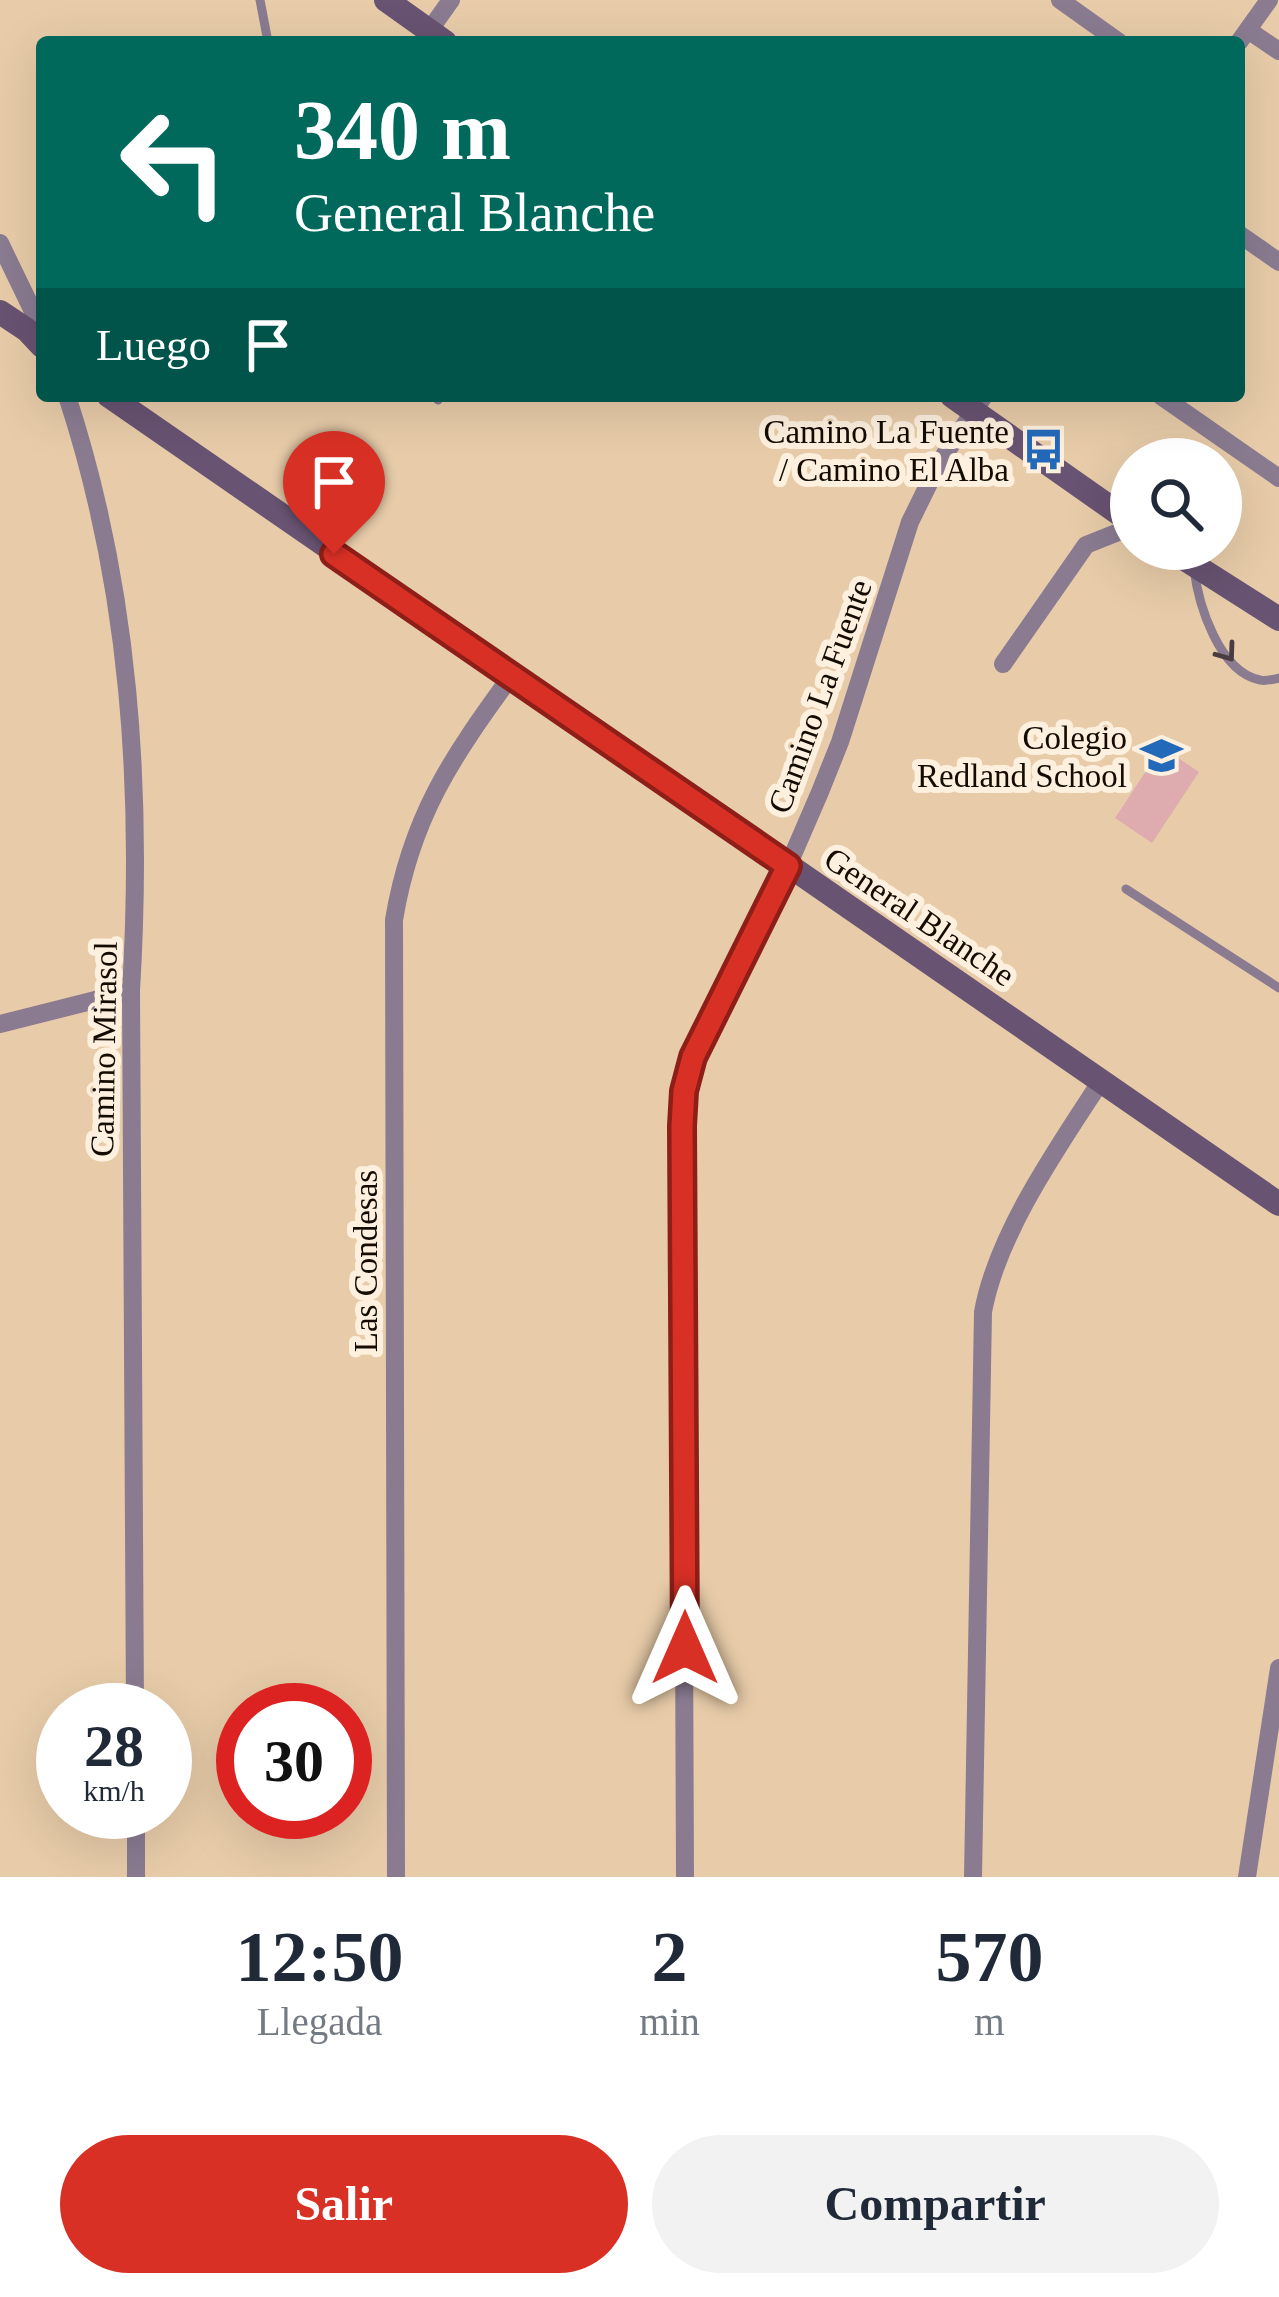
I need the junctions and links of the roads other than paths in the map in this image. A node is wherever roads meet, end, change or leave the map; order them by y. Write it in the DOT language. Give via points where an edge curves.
graph roads {
  1 [pos="260,0"];
  2 [pos="386,0"];
  3 [pos="451,0"];
  4 [pos="1060,0"];
  5 [pos="1269,0"];
  6 [pos="267,36"];
  7 [pos="437,36"];
  8 [pos="1111,36"];
  9 [pos="1244,36"];
  10 [pos="1245,36"];
  11 [pos="1279,51"];
  12 [pos="1245,238"];
  13 [pos="0,243"];
  14 [pos="1279,262"];
  15 [pos="0,312"];
  16 [pos="36,318"];
  17 [pos="0,332"];
  18 [pos="36,340"];
  19 [pos="36,353"];
  20 [pos="69,402"];
  21 [pos="118,402"];
  22 [pos="1170,402"];
  23 [pos="979,404"];
  24 [pos="1279,478"];
  25 [pos="1110,507"];
  26 [pos="1110,534"];
  27 [pos="1194,570"];
  28 [pos="1199,570"];
  29 [pos="1279,619"];
  30 [pos="1003,664"];
  31 [pos="512,675"];
  32 [pos="1279,678"];
  33 [pos="788,866"];
  34 [pos="1126,889"];
  35 [pos="1279,988"];
  36 [pos="131,991"];
  37 [pos="0,1024"];
  38 [pos="1101,1081"];
  39 [pos="1279,1204"];
  40 [pos="1279,1668"];
  41 [pos="135,1683"];
  42 [pos="136,1839"];
  43 [pos="136,1877"];
  44 [pos="396,1877"];
  45 [pos="686,1877"];
  46 [pos="973,1877"];
  47 [pos="1247,1877"];
  1 -- 6 [label="lane"];
  2 -- 7 [label="main road"];
  3 -- 7 [label="street"];
  4 -- 8 [label="street"];
  5 -- 9 [label="street"];
  10 -- 11 [label="street"];
  12 -- 14 [label="street"];
  13 -- 16 [label="street"];
  15 -- 18 [label="main road"];
  17 -- 19 [label="main road"];
  20 -- 36 [label="street, Camino Mirasol" via="96,489 126,680 136,827"];
  21 -- 31 [label="main road, General Blanche"];
  22 -- 24 [label="street"];
  23 -- 25 [label="main road"];
  23 -- 33 [label="street, Camino La Fuente" via="910,522 840,742"];
  26 -- 30 [label="street" via="1085,545"];
  27 -- 32 [label="lane, one-way" via="1227,661 1259,680"];
  28 -- 29 [label="main road"];
  31 -- 33 [label="main road, General Blanche"];
  31 -- 44 [label="street, Las Condesas" via="443,775 407,860 394,920"];
  33 -- 38 [label="main road, General Blanche"];
  33 -- 45 [label="street, Camino La Fuente" via="693,1057 682,1108"];
  34 -- 35 [label="lane"];
  36 -- 37 [label="street"];
  36 -- 41 [label="street, Camino Mirasol"];
  38 -- 39 [label="main road, General Blanche"];
  38 -- 46 [label="street" via="1009,1234 983,1312"];
  40 -- 47 [label="street"];
  42 -- 43 [label="street"];
}
